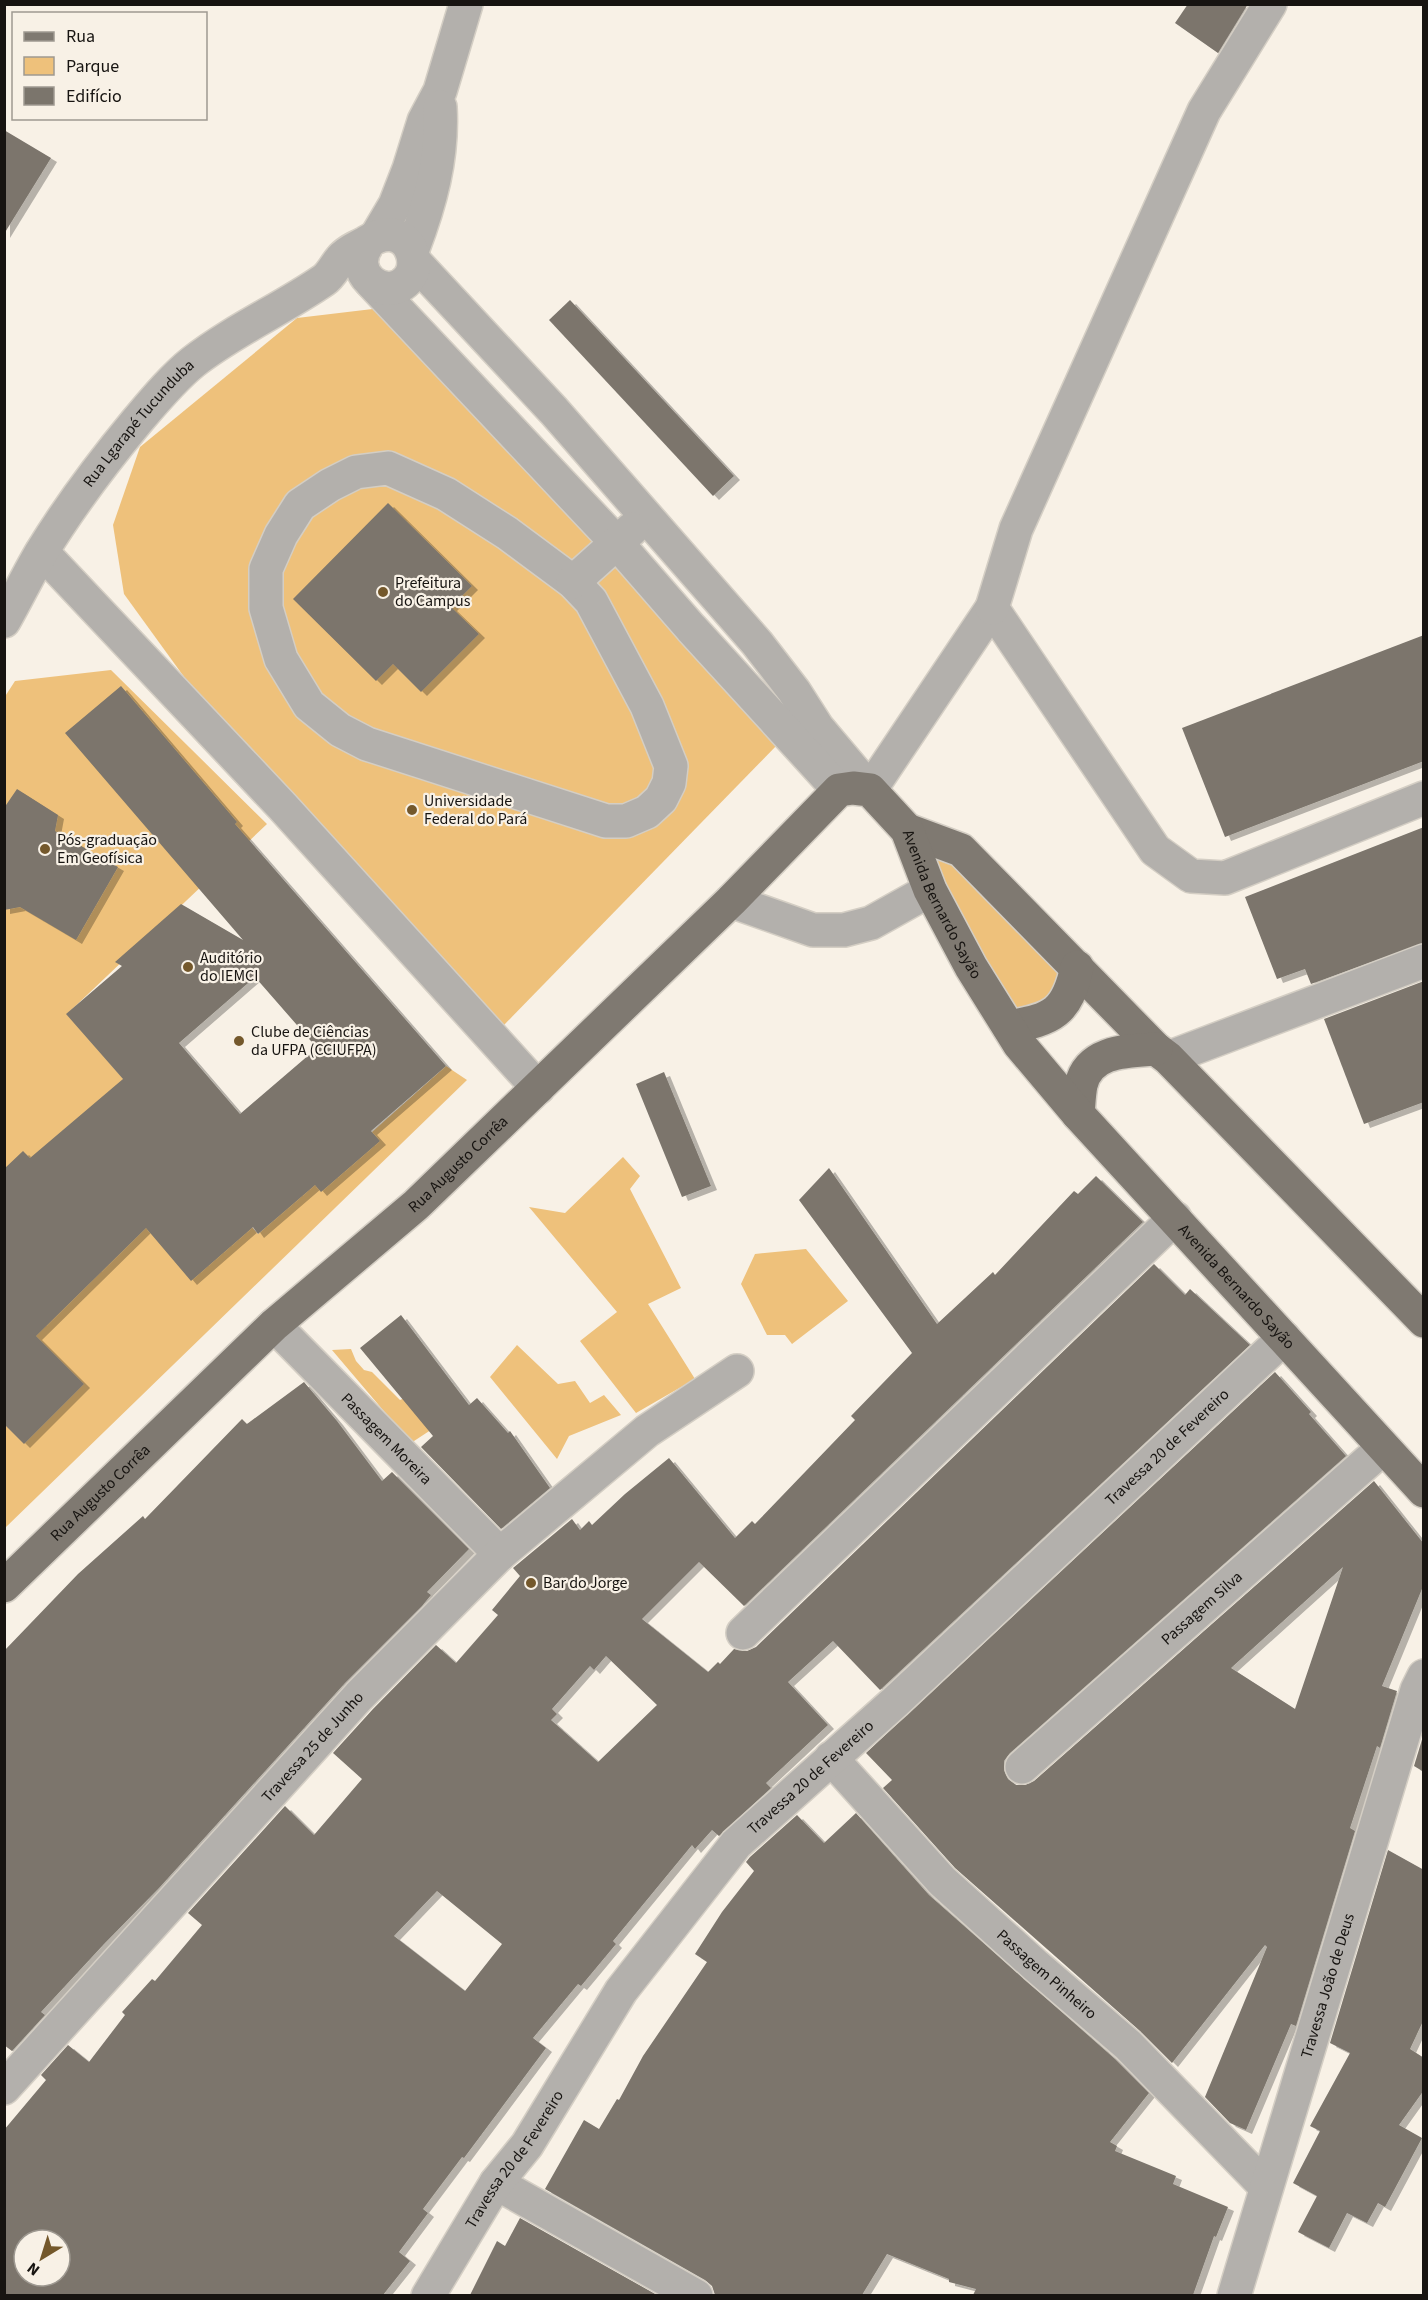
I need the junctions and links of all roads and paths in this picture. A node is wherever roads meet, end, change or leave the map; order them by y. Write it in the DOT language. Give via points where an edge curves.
graph roads {
  1 [pos="466,4"];
  2 [pos="1270,4"];
  3 [pos="440,91"];
  4 [pos="373,238"];
  5 [pos="413,256"];
  6 [pos="327,278"];
  7 [pos="369,280"];
  8 [pos="646,515"];
  9 [pos="617,543"];
  10 [pos="42,552"];
  11 [pos="573,582"];
  12 [pos="992,608"];
  13 [pos="4,621"];
  14 [pos="855,790"];
  15 [pos="1424,798"];
  16 [pos="907,830"];
  17 [pos="930,890"];
  18 [pos="731,901"];
  19 [pos="1424,961"];
  20 [pos="1077,967"];
  21 [pos="1009,1027"];
  22 [pos="1162,1054"];
  23 [pos="538,1088"];
  24 [pos="1078,1114"];
  25 [pos="1175,1218"];
  26 [pos="1424,1321"];
  27 [pos="274,1325"];
  28 [pos="1284,1338"];
  29 [pos="737,1371"];
  30 [pos="1382,1449"];
  31 [pos="1424,1491"];
  32 [pos="500,1554"];
  33 [pos="4,1586"];
  34 [pos="743,1634"];
  35 [pos="1424,1676"];
  36 [pos="831,1758"];
  37 [pos="1022,1767"];
  38 [pos="4,2088"];
  39 [pos="496,2183"];
  40 [pos="1266,2187"];
  41 [pos="428,2295"];
  42 [pos="696,2295"];
  43 [pos="1234,2295"];
  1 -- 3 [label="street"];
  2 -- 12 [label="street" via="1204,111 1016,529"];
  3 -- 4 [label="street" via="424,121 395,205"];
  3 -- 5 [label="street" via="438,161"];
  4 -- 5 [label="street" via="393,235 403,239"];
  4 -- 6 [label="street" via="343,256"];
  4 -- 7 [label="street" via="363,248 361,258"];
  5 -- 7 [label="street" via="413,271 400,285 381,287"];
  5 -- 8 [label="street"];
  6 -- 7 [label="street"];
  6 -- 10 [label="street, Rua Lgarapé Tucunduba" via="192,363 105,460"];
  7 -- 9 [label="street"];
  8 -- 9 [label="street"];
  8 -- 14 [label="street" via="758,643 794,691"];
  9 -- 11 [label="street"];
  9 -- 14 [label="street" via="692,628"];
  10 -- 13 [label="street, Rua Lgarapé Tucunduba"];
  10 -- 23 [label="street" via="282,806"];
  11 -- 11 [label="street" via="446,494 388,468 356,472 300,505 266,569 266,608 281,659 309,705 340,730 367,744 606,821 626,820 647,812 661,799 669,783 671,766 646,706 591,602"];
  12 -- 14 [label="street"];
  12 -- 15 [label="street" via="1155,850 1191,876 1225,878"];
  14 -- 16 [label="main road"];
  14 -- 18 [label="main road, Rua Augusto Corrêa"];
  16 -- 17 [label="main road, Avenida Bernardo Sayão"];
  16 -- 20 [label="main road, Avenida Bernardo Sayão" via="961,850"];
  17 -- 18 [label="street" via="871,923 844,930 813,930"];
  17 -- 21 [label="main road, Avenida Bernardo Sayão"];
  18 -- 23 [label="main road, Rua Augusto Corrêa"];
  19 -- 22 [label="street"];
  20 -- 21 [label="main road" via="1071,992 1053,1014 1037,1022"];
  20 -- 22 [label="main road, Avenida Bernardo Sayão"];
  21 -- 24 [label="main road, Avenida Bernardo Sayão"];
  22 -- 24 [label="main road" via="1114,1052 1094,1063 1081,1083"];
  22 -- 26 [label="main road, Avenida Bernardo Sayão"];
  23 -- 27 [label="main road, Rua Augusto Corrêa" via="416,1205"];
  24 -- 25 [label="main road, Avenida Bernardo Sayão"];
  25 -- 28 [label="main road, Avenida Bernardo Sayão"];
  25 -- 34 [label="street"];
  27 -- 32 [label="street, Passagem Moreira"];
  27 -- 33 [label="main road, Rua Augusto Corrêa"];
  28 -- 30 [label="main road, Avenida Bernardo Sayão"];
  28 -- 36 [label="street, Travessa 20 de Fevereiro"];
  29 -- 32 [label="street, Travessa 25 de Junho" via="647,1431"];
  30 -- 31 [label="main road, Avenida Bernardo Sayão"];
  30 -- 37 [label="street, Passagem Silva"];
  32 -- 38 [label="street, Travessa 25 de Junho" via="359,1696"];
  35 -- 40 [label="street, Travessa João de Deus"];
  36 -- 39 [label="street, Travessa 20 de Fevereiro" via="736,1844 621,1991 527,2145"];
  36 -- 40 [label="street, Passagem Pinheiro" via="942,1881 1128,2045"];
  39 -- 41 [label="street, Travessa 20 de Fevereiro"];
  39 -- 42 [label="street"];
  40 -- 43 [label="street, Travessa João de Deus"];
}
